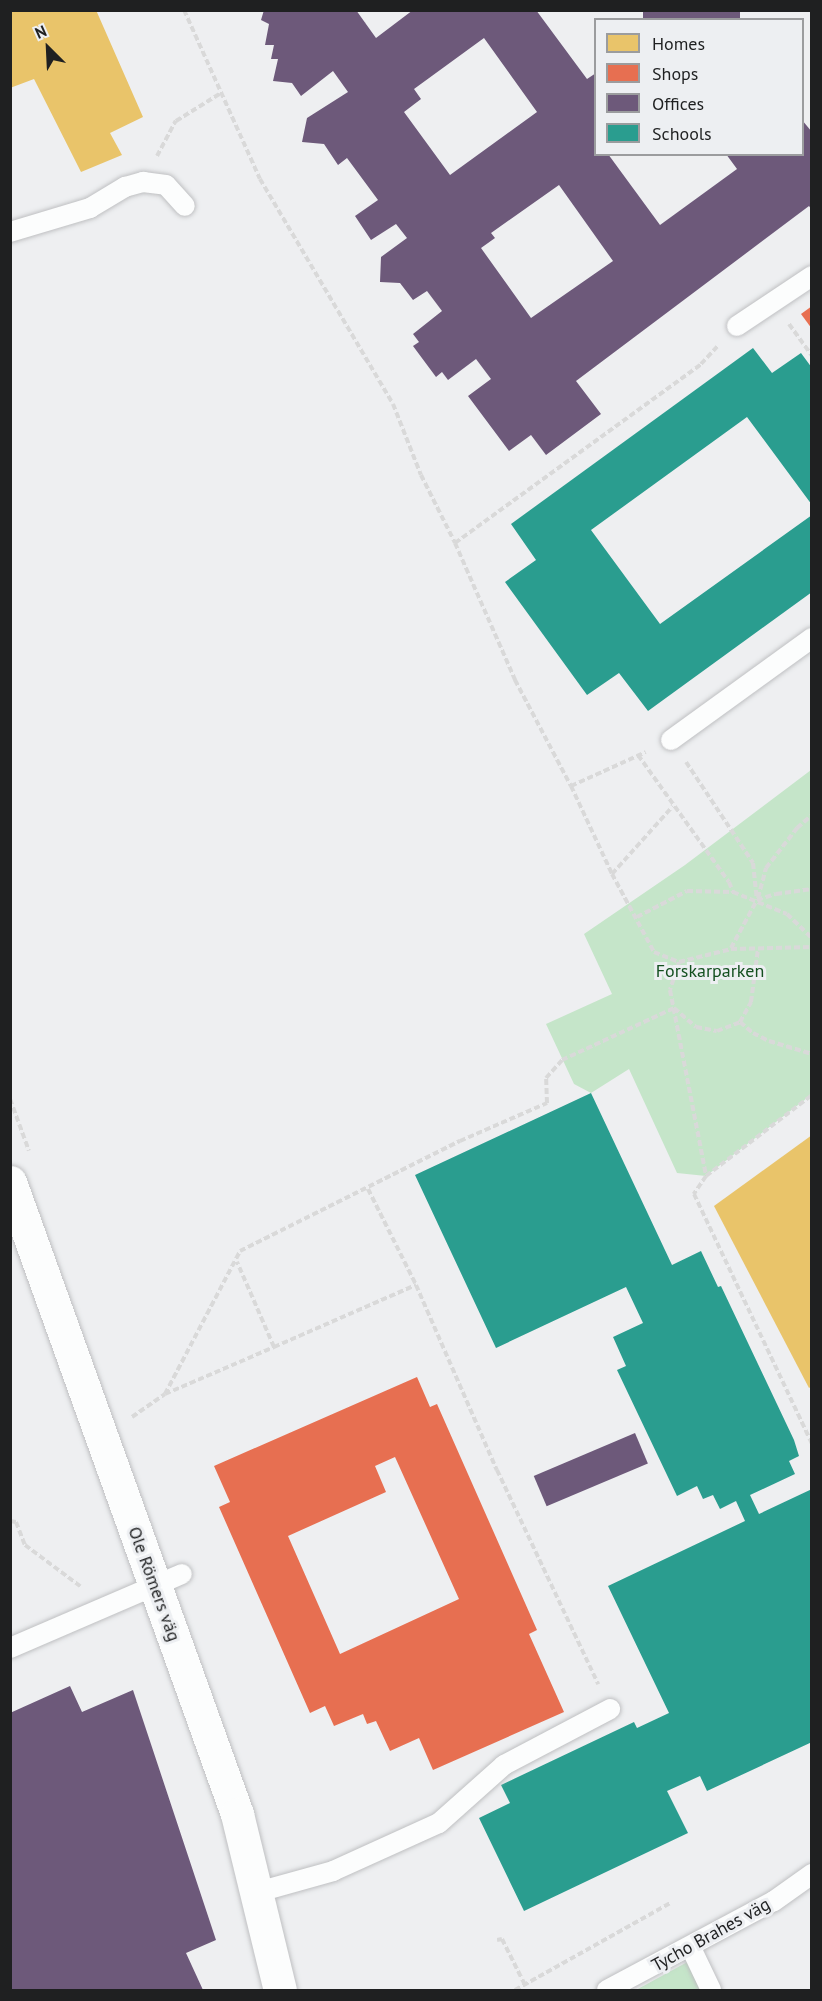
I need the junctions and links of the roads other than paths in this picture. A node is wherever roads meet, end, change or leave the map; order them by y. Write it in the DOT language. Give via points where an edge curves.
graph roads {
  1 [pos="185,206"];
  2 [pos="10,232"];
  3 [pos="812,276"];
  4 [pos="737,326"];
  5 [pos="812,638"];
  6 [pos="671,740"];
  7 [pos="10,1182"];
  8 [pos="168,1580"];
  9 [pos="10,1648"];
  10 [pos="610,1709"];
  11 [pos="812,1874"];
  12 [pos="258,1892"];
  13 [pos="691,1948"];
  14 [pos="280,1990"];
  15 [pos="607,1990"];
  16 [pos="711,1990"];
  1 -- 2 [label="lane" via="166,185 143,182 125,187 90,208"];
  3 -- 4 [label="lane"];
  5 -- 6 [label="lane"];
  7 -- 8 [label="street, Ole Römers väg"];
  8 -- 9 [label="lane"];
  8 -- 12 [label="street, Ole Römers väg"];
  10 -- 12 [label="lane" via="504,1765 439,1823 333,1871"];
  11 -- 13 [label="lane, Tycho Brahes väg" via="774,1901"];
  12 -- 14 [label="street, Ole Römers väg"];
  13 -- 15 [label="lane, Tycho Brahes väg"];
  13 -- 16 [label="lane"];
}
